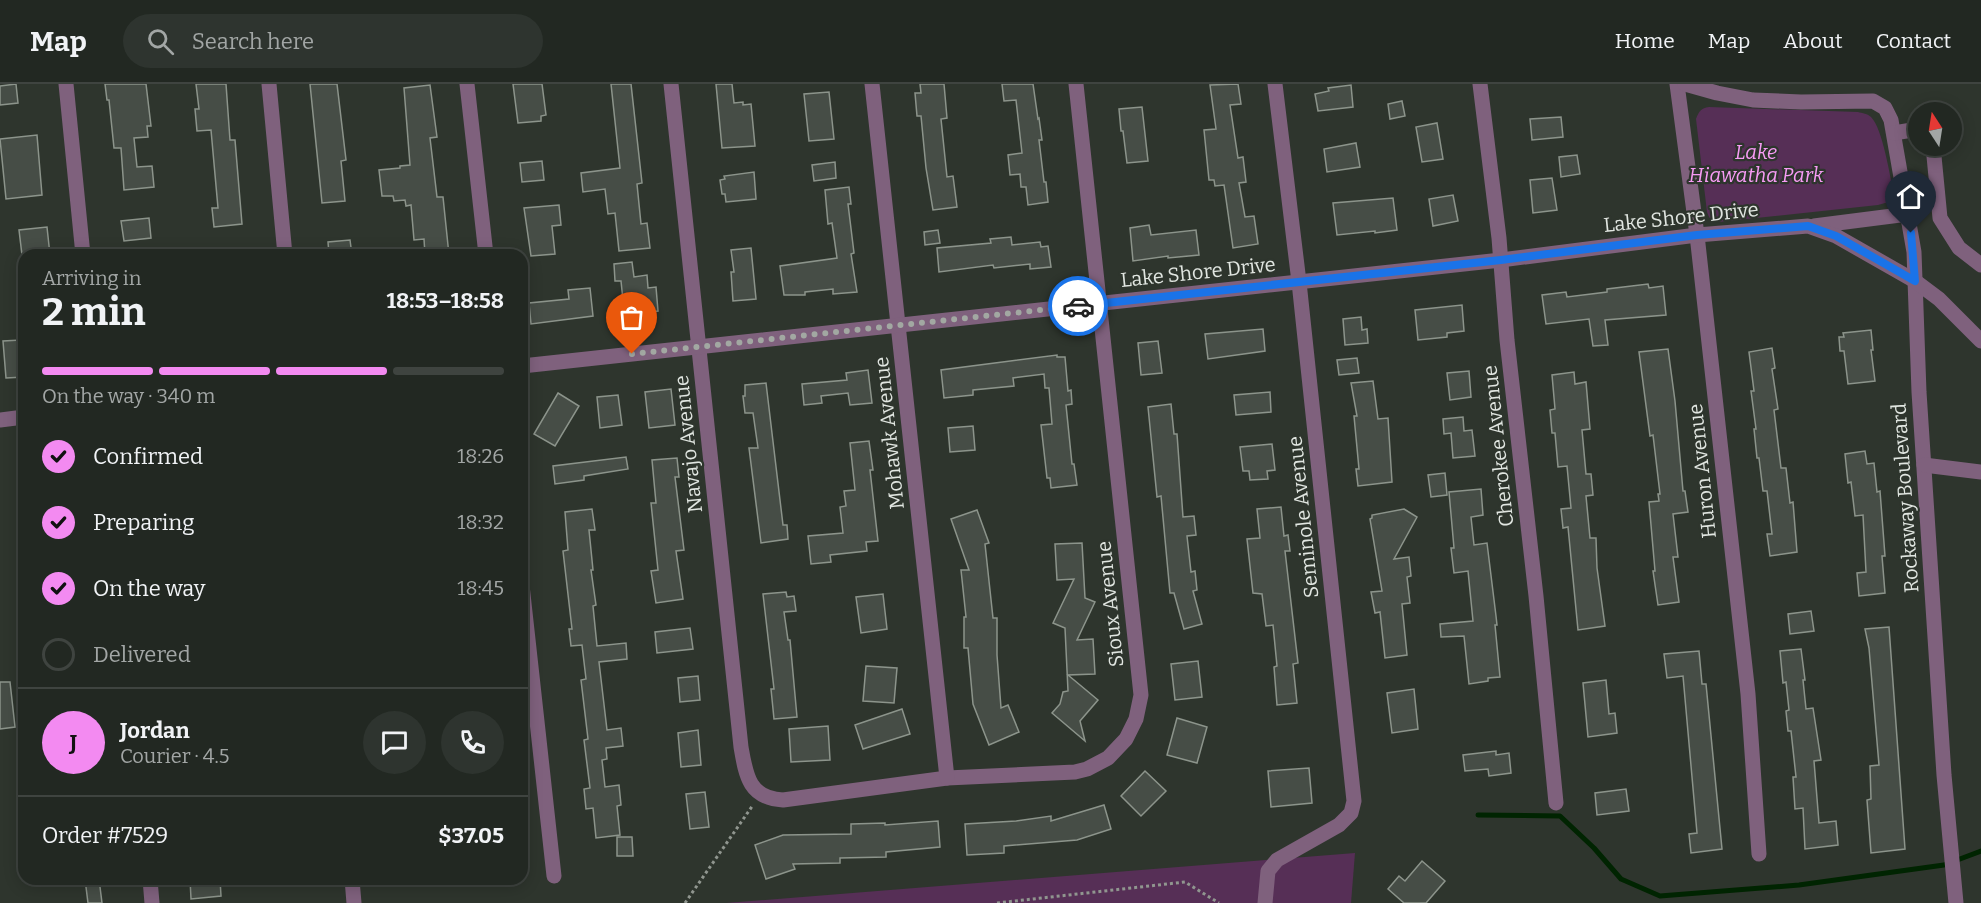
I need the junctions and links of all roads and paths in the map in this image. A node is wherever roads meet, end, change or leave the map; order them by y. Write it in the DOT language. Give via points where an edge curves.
graph roads {
  1 [pos="66,84"];
  2 [pos="269,84"];
  3 [pos="467,84"];
  4 [pos="671,84"];
  5 [pos="872,84"];
  6 [pos="1076,84"];
  7 [pos="1275,84"];
  8 [pos="1480,84"];
  9 [pos="1677,84"];
  10 [pos="1685,84"];
  11 [pos="1908,131"];
  12 [pos="1894,133"];
  13 [pos="1934,156"];
  14 [pos="1908,214"];
  15 [pos="1808,226"];
  16 [pos="1697,235"];
  17 [pos="82,249"];
  18 [pos="284,249"];
  19 [pos="485,249"];
  20 [pos="1501,260"];
  21 [pos="1981,265"];
  22 [pos="1915,281"];
  23 [pos="1299,282"];
  24 [pos="1099,304"];
  25 [pos="899,325"];
  26 [pos="1981,341"];
  27 [pos="699,346"];
  28 [pos="528,365"];
  29 [pos="18,418"];
  30 [pos="0,420"];
  31 [pos="1924,465"];
  32 [pos="1981,472"];
  33 [pos="528,640"];
  34 [pos="947,778"];
  35 [pos="760,794"];
  36 [pos="1556,803"];
  37 [pos="1759,854"];
  38 [pos="554,876"];
  39 [pos="151,885"];
  40 [pos="352,885"];
  41 [pos="1956,902"];
  42 [pos="153,903"];
  43 [pos="354,903"];
  44 [pos="685,903"];
  45 [pos="997,903"];
  46 [pos="1219,903"];
  47 [pos="1265,903"];
  1 -- 17 [label="street"];
  2 -- 18 [label="street"];
  3 -- 19 [label="street"];
  4 -- 27 [label="street, Navajo Avenue"];
  5 -- 25 [label="street, Mohawk Avenue"];
  6 -- 24 [label="street, Sioux Avenue"];
  7 -- 23 [label="street, Seminole Avenue"];
  8 -- 20 [label="street, Cherokee Avenue"];
  9 -- 16 [label="street, Huron Avenue"];
  10 -- 12 [label="street, Rockaway Boulevard" via="1753,100 1873,100 1885,108"];
  11 -- 12 [label="street"];
  12 -- 14 [label="street, Rockaway Boulevard"];
  13 -- 21 [label="street" via="1940,218 1959,248"];
  14 -- 15 [label="street, Lake Shore Drive"];
  14 -- 22 [label="street, Rockaway Boulevard"];
  15 -- 16 [label="street, Lake Shore Drive"];
  15 -- 22 [label="street, Lake Shore Drive" via="1836,236"];
  16 -- 20 [label="street, Lake Shore Drive"];
  16 -- 37 [label="street, Huron Avenue" via="1748,694"];
  20 -- 23 [label="street, Lake Shore Drive"];
  20 -- 36 [label="street, Cherokee Avenue"];
  22 -- 26 [label="street, Lake Shore Drive"];
  22 -- 31 [label="street, Rockaway Boulevard"];
  23 -- 24 [label="street, Lake Shore Drive"];
  23 -- 47 [label="street, Seminole Avenue" via="1354,801 1339,825 1277,860 1268,871"];
  24 -- 25 [label="street, Lake Shore Drive"];
  24 -- 34 [label="street, Sioux Avenue" via="1141,695 1136,719 1117,750 1087,769"];
  25 -- 27 [label="street, Lake Shore Drive"];
  25 -- 34 [label="street, Mohawk Avenue"];
  27 -- 28 [label="street, Lake Shore Drive"];
  27 -- 35 [label="street, Navajo Avenue" via="741,747 746,775"];
  29 -- 30 [label="street"];
  31 -- 32 [label="street"];
  31 -- 41 [label="street, Rockaway Boulevard"];
  33 -- 38 [label="street"];
  34 -- 35 [label="street, Sioux Avenue" via="783,800"];
  35 -- 44 [label="path"];
  39 -- 42 [label="street"];
  40 -- 43 [label="street"];
  45 -- 46 [label="path" via="1185,882"];
}
